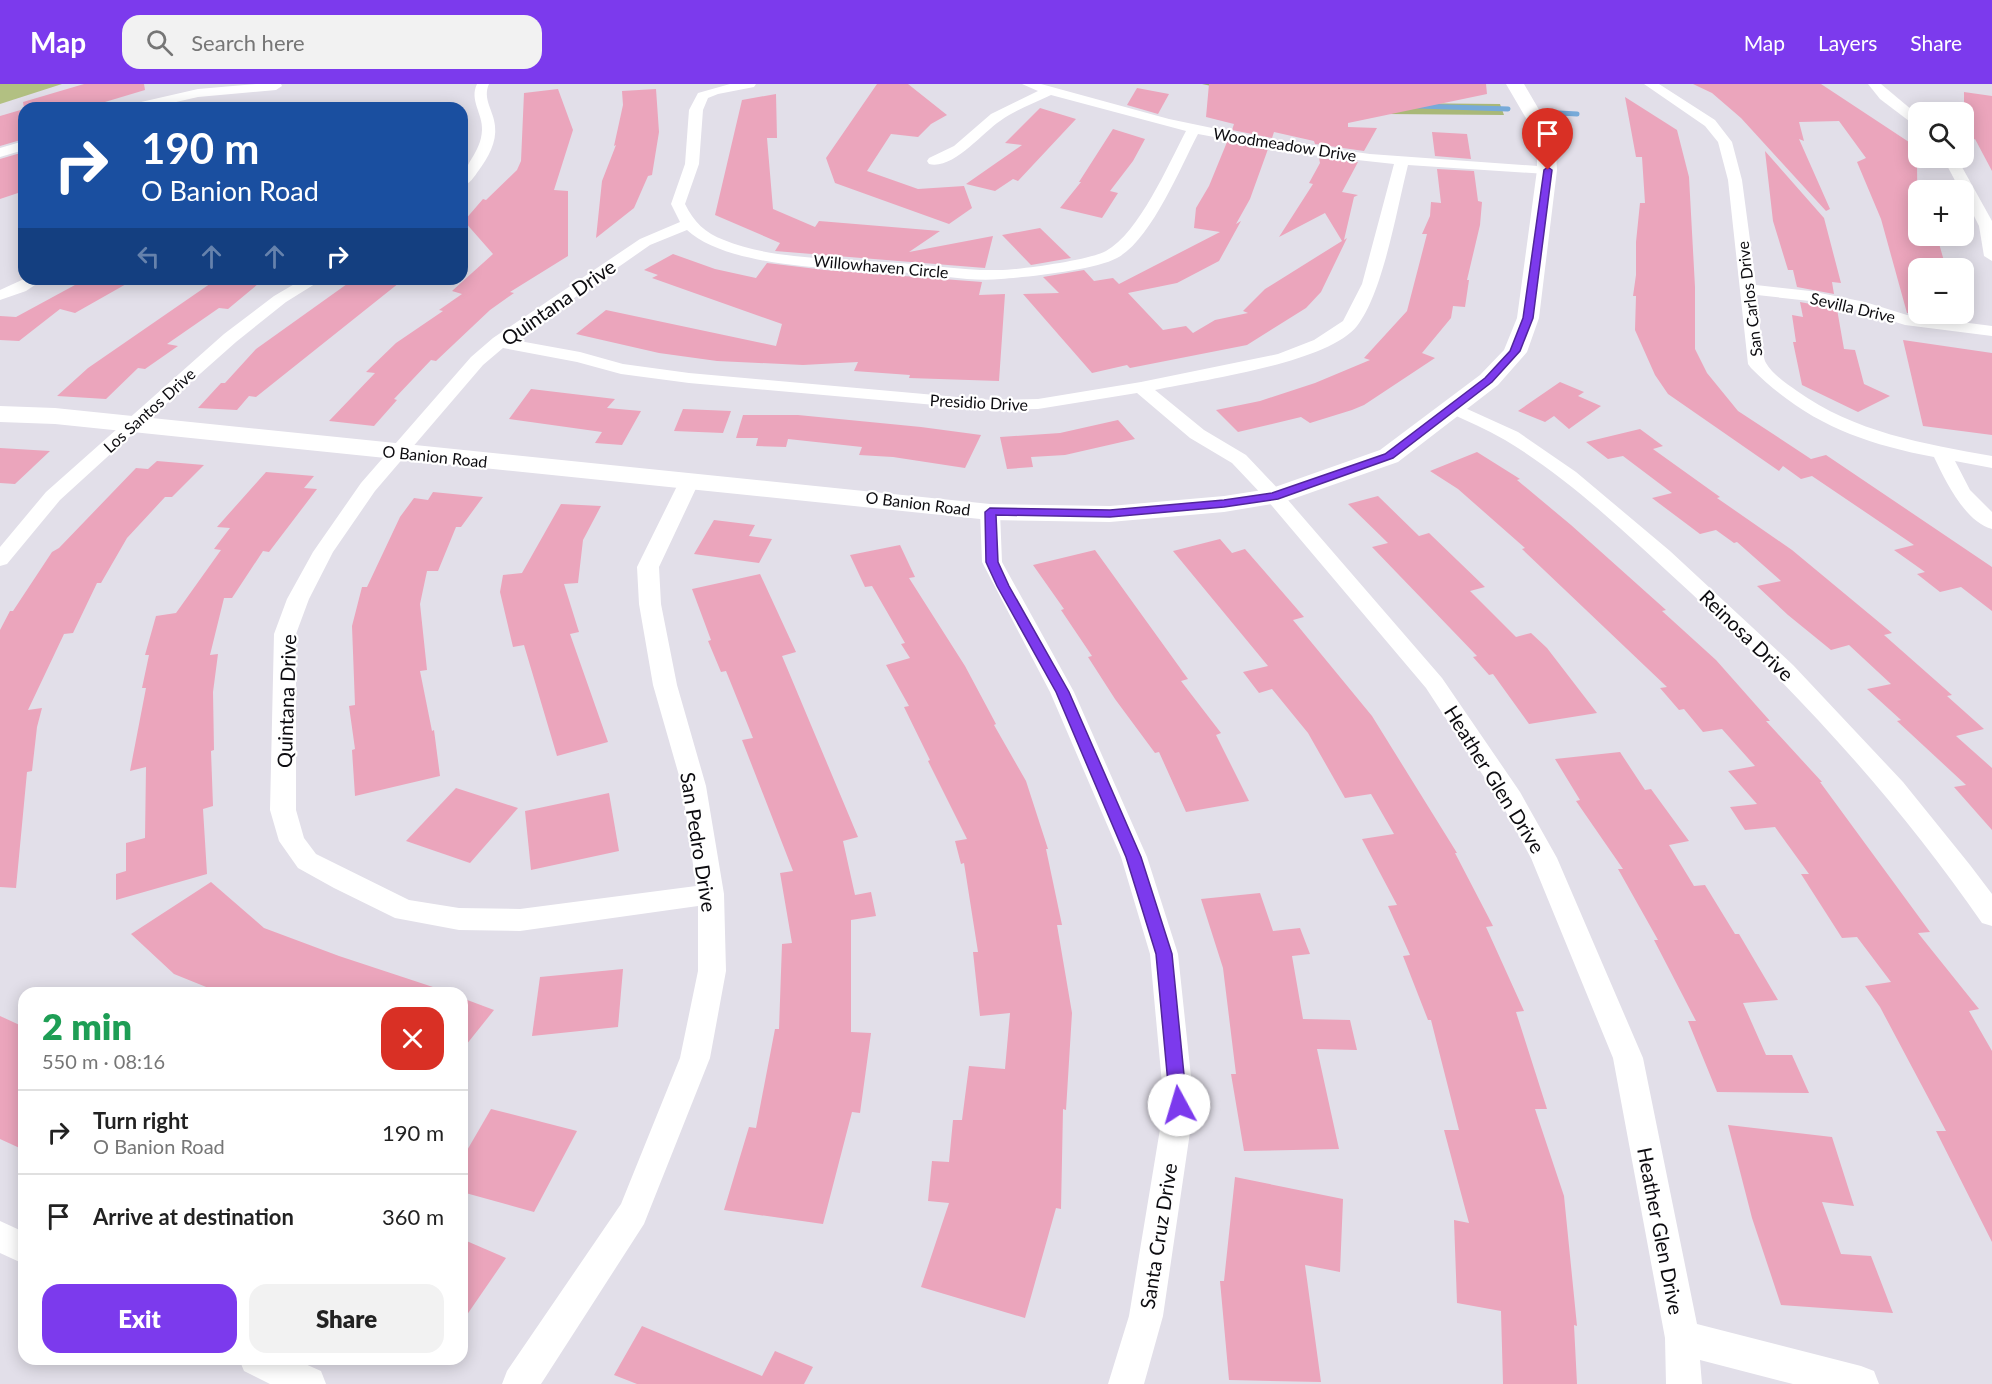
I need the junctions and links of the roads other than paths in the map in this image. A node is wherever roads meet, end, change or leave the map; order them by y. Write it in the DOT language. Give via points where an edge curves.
graph roads {
  1 [pos="483,84"];
  2 [pos="750,84"];
  3 [pos="1028,84"];
  4 [pos="1515,84"];
  5 [pos="1650,84"];
  6 [pos="1874,84"];
  7 [pos="277,85"];
  8 [pos="1049,91"];
  9 [pos="266,99"];
  10 [pos="159,102"];
  11 [pos="1908,113"];
  12 [pos="1194,129"];
  13 [pos="18,148"];
  14 [pos="0,153"];
  15 [pos="1402,160"];
  16 [pos="934,161"];
  17 [pos="1956,168"];
  18 [pos="1548,170"];
  19 [pos="468,176"];
  20 [pos="688,224"];
  21 [pos="1989,227"];
  22 [pos="1992,256"];
  23 [pos="22,285"];
  24 [pos="304,285"];
  25 [pos="1749,289"];
  26 [pos="0,295"];
  27 [pos="1992,331"];
  28 [pos="499,342"];
  29 [pos="1141,387"];
  30 [pos="1454,408"];
  31 [pos="0,414"];
  32 [pos="132,424"];
  33 [pos="400,452"];
  34 [pos="1942,453"];
  35 [pos="1992,462"];
  36 [pos="689,482"];
  37 [pos="1274,496"];
  38 [pos="990,512"];
  39 [pos="1992,523"];
  40 [pos="0,560"];
  41 [pos="711,894"];
  42 [pos="1992,915"];
  43 [pos="0,1237"];
  44 [pos="18,1245"];
  45 [pos="1682,1338"];
  46 [pos="268,1365"];
  47 [pos="308,1384"];
  48 [pos="520,1384"];
  49 [pos="1126,1384"];
  50 [pos="1684,1384"];
  51 [pos="1861,1384"];
  1 -- 19 [label="street" via="480,92 489,128 479,163"];
  2 -- 20 [label="street" via="703,96 696,110 692,164 678,204"];
  3 -- 8 [label="street, Woodmeadow Drive"];
  4 -- 18 [label="street, O Banion Road" via="1546,137"];
  5 -- 25 [label="street, San Carlos Drive" via="1710,123 1725,142 1735,180"];
  6 -- 11 [label="street"];
  7 -- 9 [label="street"];
  7 -- 10 [label="street" via="198,93"];
  8 -- 12 [label="street, Woodmeadow Drive"];
  8 -- 16 [label="street" via="996,117 959,149"];
  12 -- 15 [label="street, Woodmeadow Drive" via="1312,152"];
  12 -- 20 [label="street, Willowhaven Circle" via="1144,222 1111,255 1089,262 999,275 775,258 714,243"];
  13 -- 14 [label="street"];
  15 -- 18 [label="street, Woodmeadow Drive"];
  15 -- 29 [label="street, Presidio Drive" via="1370,284 1350,324 1320,344 1282,358"];
  17 -- 21 [label="street"];
  18 -- 30 [label="street, O Banion Road" via="1528,318 1515,351 1489,380"];
  20 -- 28 [label="street, Quintana Drive" via="645,242"];
  21 -- 22 [label="street"];
  23 -- 26 [label="street"];
  24 -- 32 [label="street, Los Santos Drive" via="230,338"];
  25 -- 27 [label="street, Sevilla Drive" via="1810,296 1905,320"];
  25 -- 34 [label="street, San Carlos Drive" via="1757,364 1772,382 1803,406 1850,429"];
  28 -- 29 [label="street, Presidio Drive" via="621,369 689,378 991,405 1038,404"];
  28 -- 33 [label="street, Quintana Drive" via="477,361"];
  29 -- 37 [label="street, Heather Glen Drive" via="1197,434 1239,459"];
  30 -- 37 [label="street, O Banion Road" via="1383,459"];
  30 -- 42 [label="street, Reinosa Drive" via="1518,440 1584,488 1775,659 1911,807"];
  31 -- 32 [label="street, O Banion Road"];
  32 -- 33 [label="street, O Banion Road"];
  32 -- 40 [label="street, Los Santos Drive" via="53,496"];
  33 -- 36 [label="street, O Banion Road"];
  33 -- 41 [label="street, Quintana Drive" via="368,487 323,552 285,634 283,810 292,841 307,861 405,910 459,918 520,920"];
  34 -- 35 [label="street, San Carlos Drive"];
  34 -- 39 [label="street" via="1961,493"];
  36 -- 38 [label="street, O Banion Road"];
  36 -- 41 [label="street, San Pedro Drive" via="648,567 650,604 665,685 694,786"];
  37 -- 38 [label="street, O Banion Road" via="1110,514"];
  37 -- 45 [label="street, Heather Glen Drive" via="1434,683 1511,798 1544,858 1628,1058"];
  38 -- 49 [label="street, Santa Cruz Drive" via="992,562 1062,692 1134,857 1164,954 1179,1105 1146,1316"];
  41 -- 48 [label="street, San Pedro Drive" via="712,971 695,1058 633,1212"];
  43 -- 44 [label="street"];
  45 -- 50 [label="street, Heather Glen Drive"];
  45 -- 51 [label="street"];
  46 -- 47 [label="street"];
}
